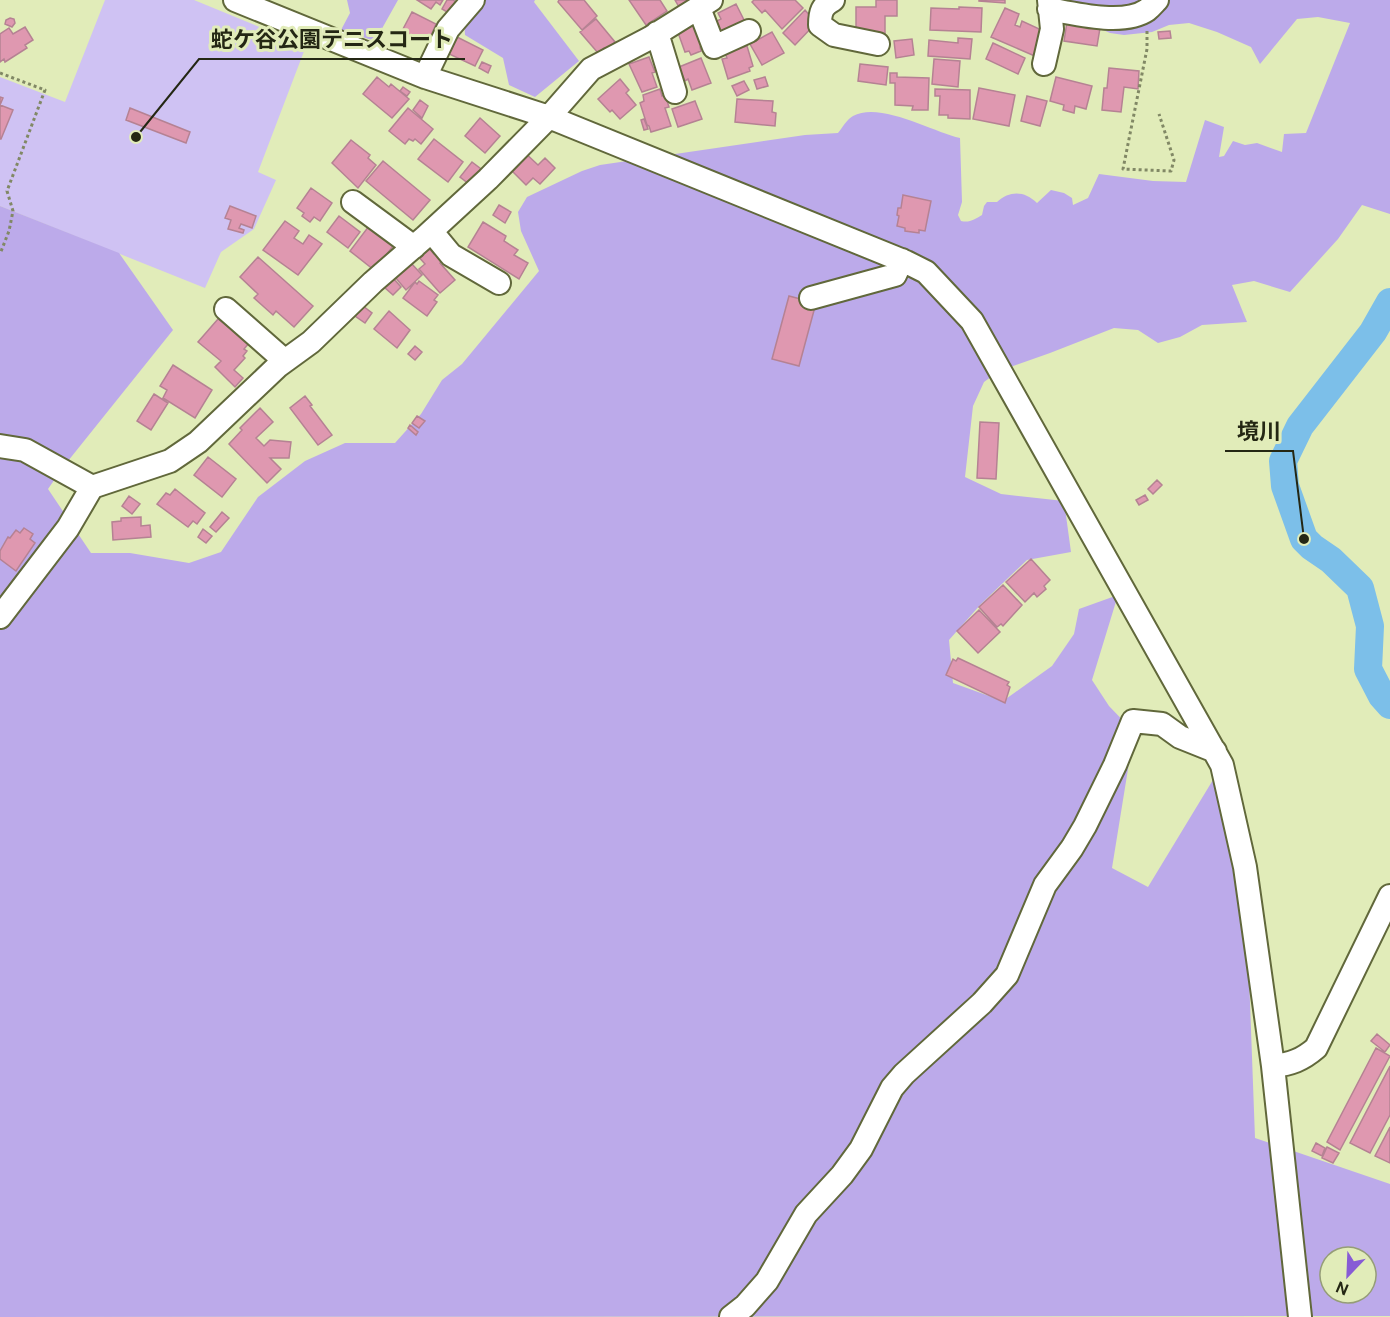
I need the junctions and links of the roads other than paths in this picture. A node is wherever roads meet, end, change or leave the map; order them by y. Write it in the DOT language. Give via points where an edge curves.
graph roads {
  1 [pos="235,0"];
  2 [pos="473,0"];
  3 [pos="828,1"];
  4 [pos="705,4"];
  5 [pos="1049,5"];
  6 [pos="1151,6"];
  7 [pos="749,31"];
  8 [pos="657,33"];
  9 [pos="878,44"];
  10 [pos="1044,64"];
  11 [pos="425,77"];
  12 [pos="675,92"];
  13 [pos="549,117"];
  14 [pos="353,202"];
  15 [pos="432,232"];
  16 [pos="414,247"];
  17 [pos="902,260"];
  18 [pos="499,283"];
  19 [pos="811,298"];
  20 [pos="226,309"];
  21 [pos="285,361"];
  22 [pos="0,446"];
  23 [pos="92,487"];
  24 [pos="0,617"];
  25 [pos="1215,751"];
  26 [pos="1390,896"];
  27 [pos="1273,1066"];
  28 [pos="731,1317"];
  29 [pos="1300,1317"];
  1 -- 11 [label="street"];
  2 -- 11 [label="street" via="448,29"];
  3 -- 9 [label="street" via="820,15 820,25 834,35"];
  4 -- 7 [label="street" via="714,47"];
  4 -- 8 [label="street"];
  5 -- 6 [label="street" via="1090,16 1124,18"];
  5 -- 10 [label="street" via="1052,30"];
  8 -- 12 [label="street"];
  8 -- 13 [label="street" via="591,69"];
  11 -- 13 [label="street"];
  13 -- 15 [label="street"];
  13 -- 17 [label="street"];
  14 -- 16 [label="street"];
  15 -- 16 [label="street"];
  15 -- 18 [label="street" via="451,255"];
  16 -- 21 [label="street"];
  17 -- 19 [label="street" via="895,275"];
  17 -- 25 [label="street" via="926,272 972,321"];
  20 -- 21 [label="street"];
  21 -- 23 [label="street" via="198,442 170,461"];
  22 -- 23 [label="street" via="25,450"];
  23 -- 24 [label="street" via="68,528"];
  25 -- 27 [label="street" via="1222,765 1245,867"];
  25 -- 28 [label="street" via="1180,737 1162,724 1133,721 1085,826 1045,885 1007,975 891,1088 861,1149 806,1214 767,1281"];
  26 -- 27 [label="street" via="1316,1048 1302,1060"];
  27 -- 29 [label="street"];
}
